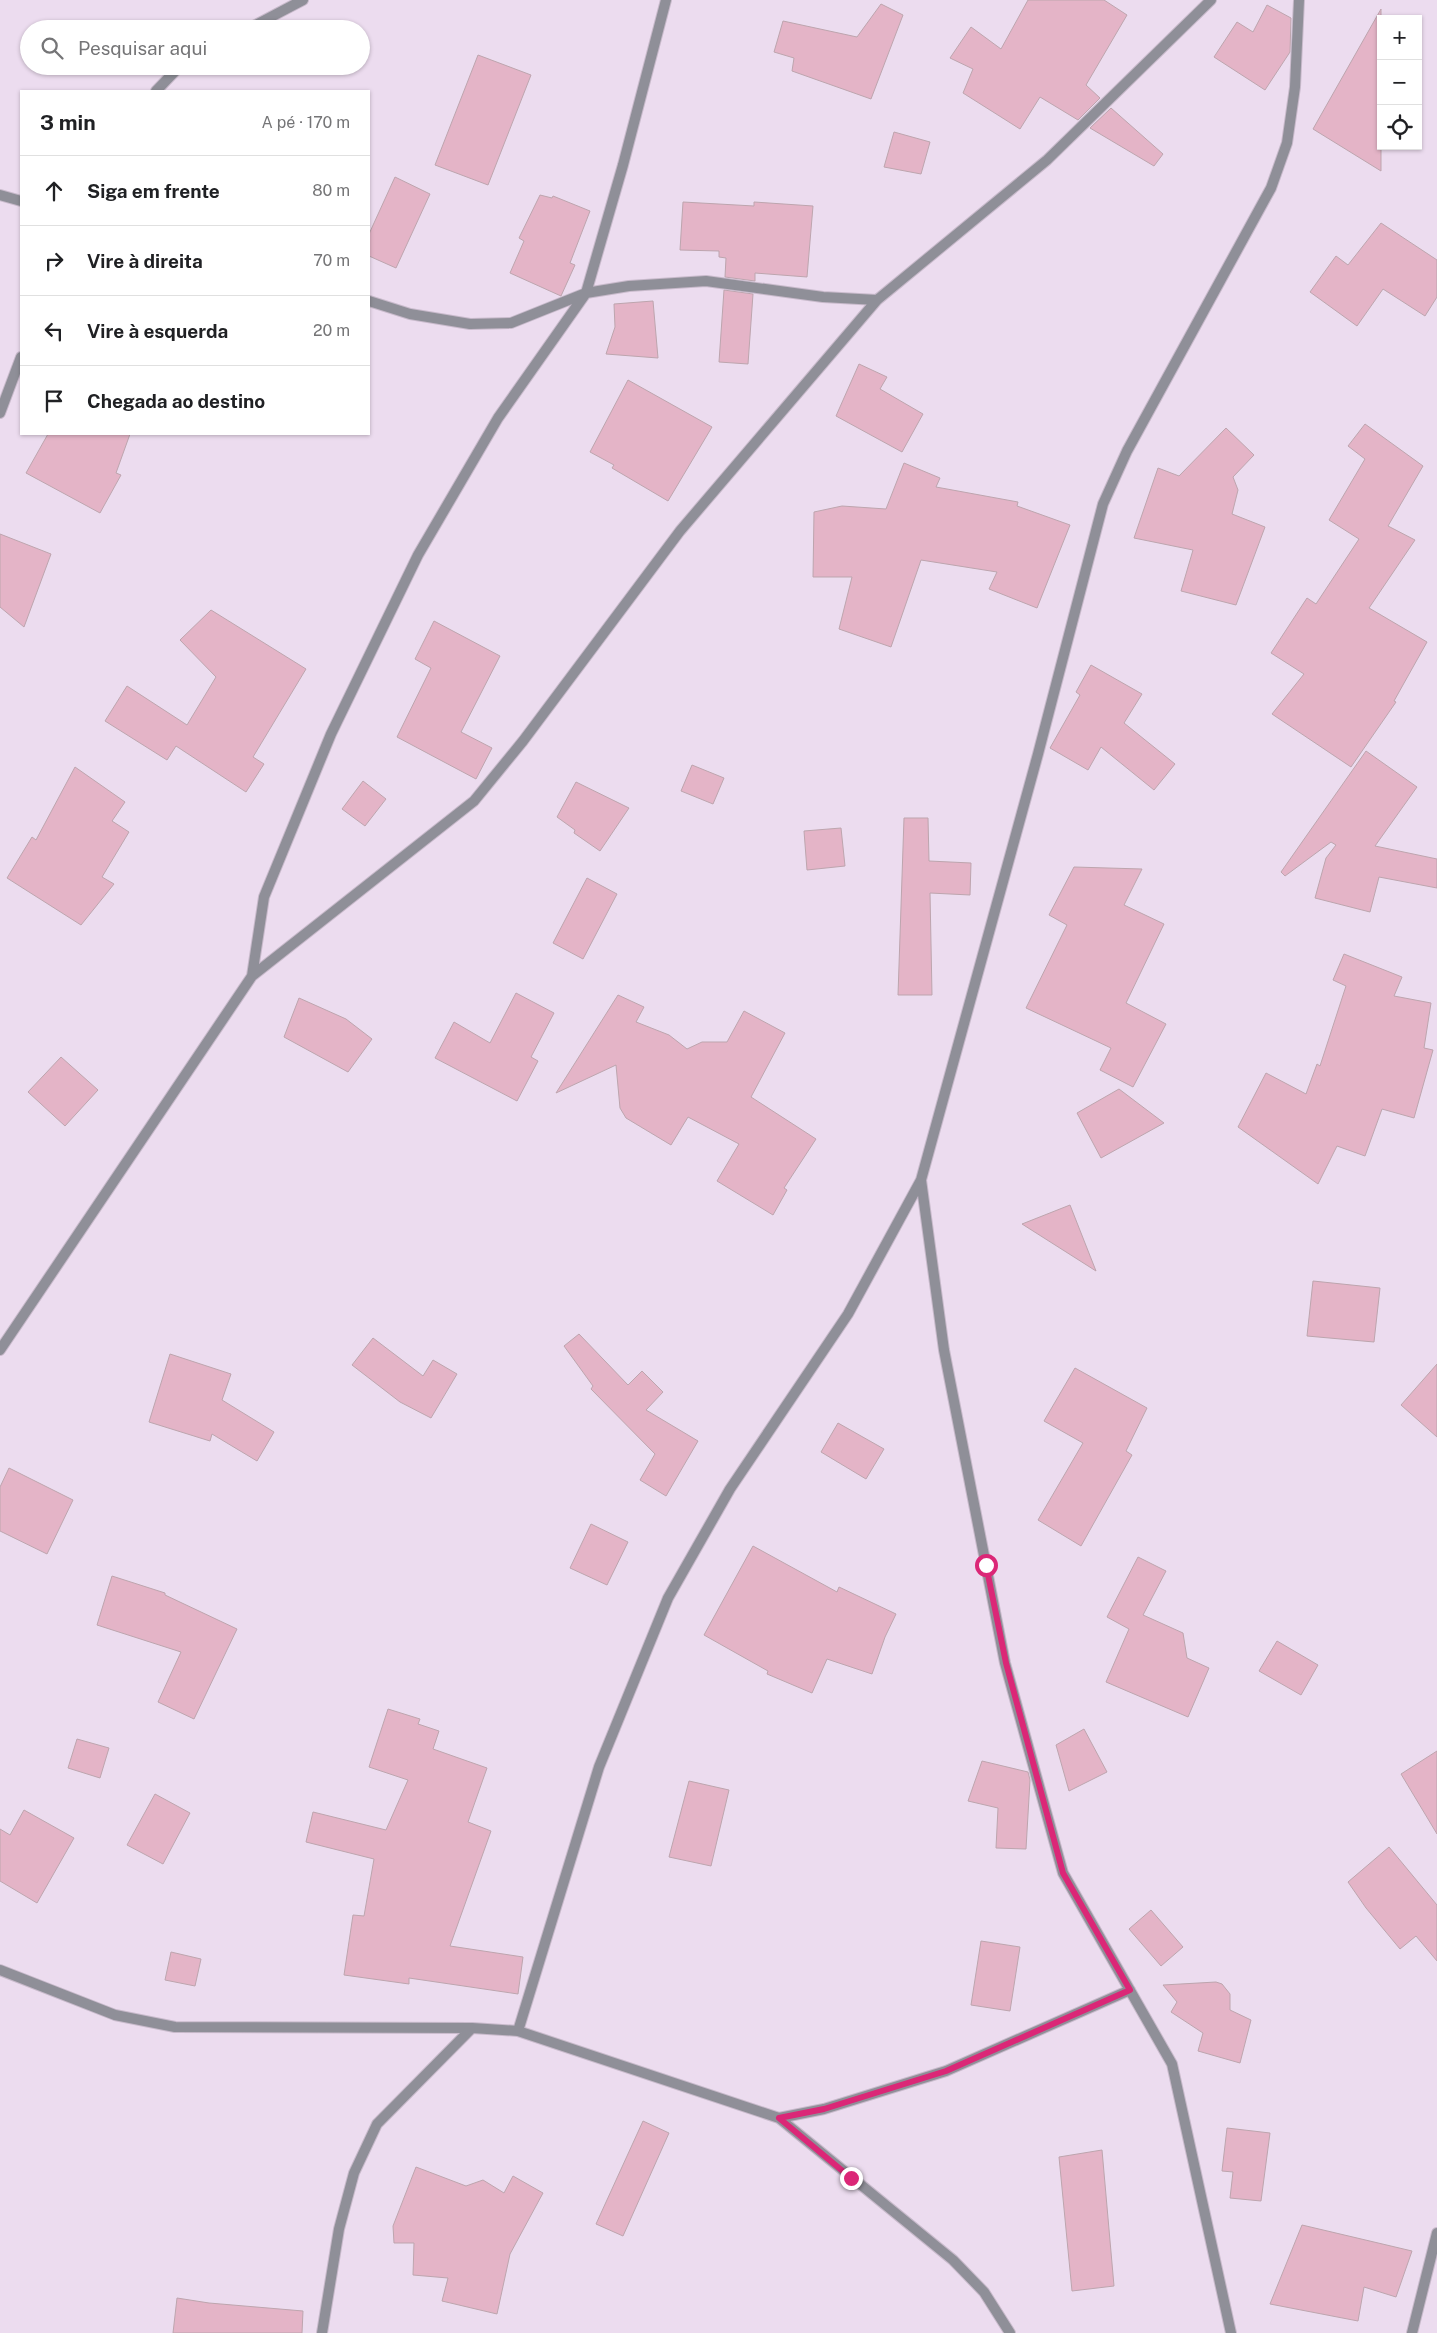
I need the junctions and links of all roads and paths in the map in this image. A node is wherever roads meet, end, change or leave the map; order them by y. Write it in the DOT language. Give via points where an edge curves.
graph roads {
  1 [pos="303,0"];
  2 [pos="666,0"];
  3 [pos="1211,0"];
  4 [pos="1299,0"];
  5 [pos="265,20"];
  6 [pos="171,75"];
  7 [pos="157,90"];
  8 [pos="0,196"];
  9 [pos="20,201"];
  10 [pos="586,294"];
  11 [pos="877,300"];
  12 [pos="370,302"];
  13 [pos="20,360"];
  14 [pos="0,413"];
  15 [pos="252,976"];
  16 [pos="921,1180"];
  17 [pos="0,1350"];
  18 [pos="0,1970"];
  19 [pos="1130,1990"];
  20 [pos="472,2028"];
  21 [pos="518,2031"];
  22 [pos="779,2118"];
  23 [pos="1437,2233"];
  24 [pos="322,2333"];
  25 [pos="1010,2333"];
  26 [pos="1231,2333"];
  27 [pos="1412,2333"];
  1 -- 5 [label="street"];
  2 -- 10 [label="street"];
  3 -- 11 [label="street" via="1047,160"];
  4 -- 16 [label="street" via="1295,87 1287,143 1271,188 1127,450 1103,504"];
  6 -- 7 [label="street"];
  8 -- 9 [label="street"];
  10 -- 11 [label="street" via="629,286 706,281 823,297"];
  10 -- 12 [label="street" via="511,323 470,324 410,314"];
  10 -- 15 [label="street" via="498,418 418,555 331,734 264,897"];
  11 -- 15 [label="street" via="680,530 523,741 474,801"];
  13 -- 14 [label="street"];
  15 -- 17 [label="street"];
  16 -- 19 [label="street" via="944,1350 1006,1663 1063,1873"];
  16 -- 21 [label="street" via="848,1314 730,1490 668,1598 599,1767"];
  18 -- 20 [label="street" via="115,2016 175,2027"];
  19 -- 22 [label="street" via="946,2071 824,2109"];
  19 -- 26 [label="street" via="1172,2064"];
  20 -- 21 [label="street"];
  20 -- 24 [label="street" via="377,2124 354,2172 339,2229"];
  21 -- 22 [label="street"];
  22 -- 25 [label="street" via="953,2260 984,2292"];
  23 -- 27 [label="street"];
}
